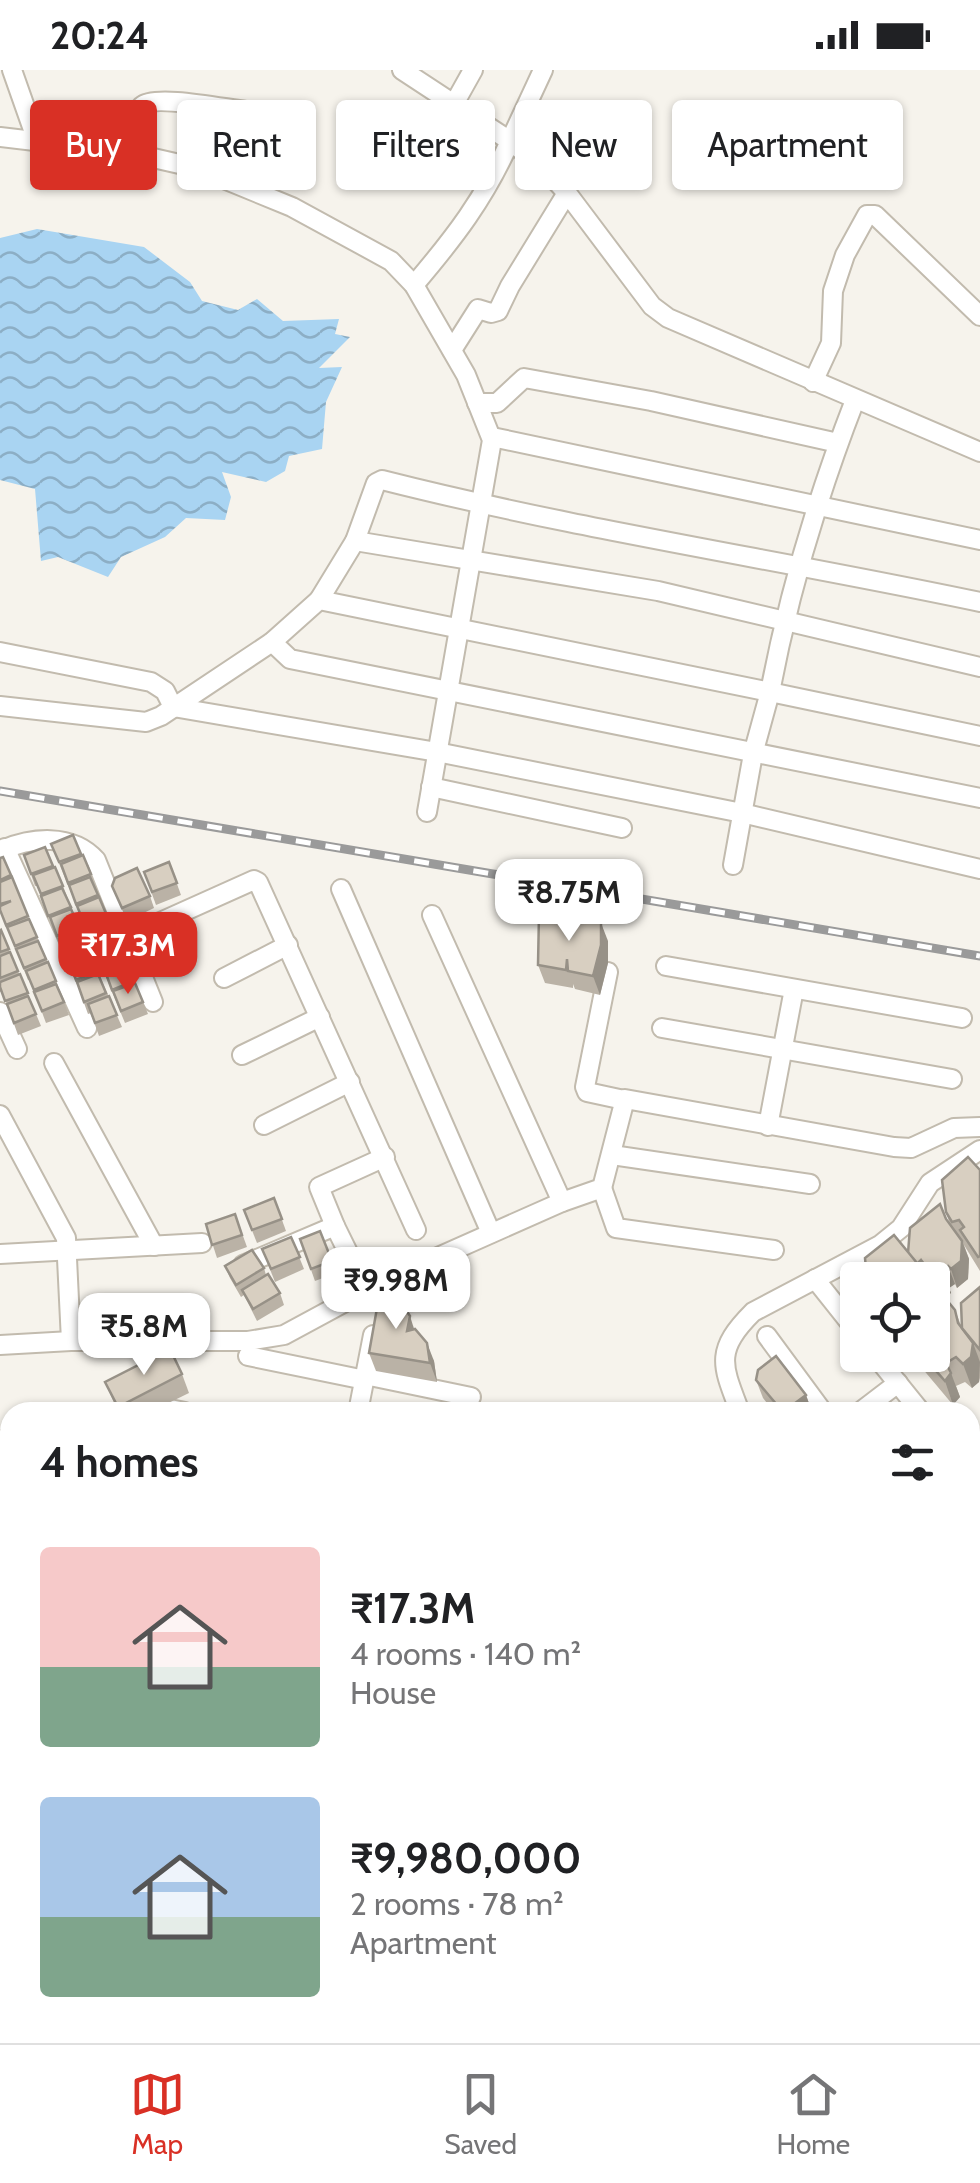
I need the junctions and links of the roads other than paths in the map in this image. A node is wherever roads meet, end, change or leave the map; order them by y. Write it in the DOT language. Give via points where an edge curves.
graph roads {
  1 [pos="12,70"];
  2 [pos="402,70"];
  3 [pos="473,70"];
  4 [pos="543,70"];
  5 [pos="448,100"];
  6 [pos="456,100"];
  7 [pos="30,120"];
  8 [pos="495,132"];
  9 [pos="0,137"];
  10 [pos="30,139"];
  11 [pos="510,142"];
  12 [pos="157,159"];
  13 [pos="568,194"];
  14 [pos="414,284"];
  15 [pos="980,316"];
  16 [pos="452,350"];
  17 [pos="815,378"];
  18 [pos="855,400"];
  19 [pos="477,403"];
  20 [pos="492,437"];
  21 [pos="838,443"];
  22 [pos="980,452"];
  23 [pos="818,504"];
  24 [pos="480,505"];
  25 [pos="980,540"];
  26 [pos="355,541"];
  27 [pos="472,562"];
  28 [pos="801,564"];
  29 [pos="319,600"];
  30 [pos="980,602"];
  31 [pos="784,622"];
  32 [pos="460,629"];
  33 [pos="272,642"];
  34 [pos="0,652"];
  35 [pos="980,667"];
  36 [pos="770,692"];
  37 [pos="449,693"];
  38 [pos="0,706"];
  39 [pos="173,708"];
  40 [pos="980,736"];
  41 [pos="438,752"];
  42 [pos="754,754"];
  43 [pos="431,787"];
  44 [pos="980,798"];
  45 [pos="427,812"];
  46 [pos="742,813"];
  47 [pos="622,828"];
  48 [pos="3,850"];
  49 [pos="733,865"];
  50 [pos="980,869"];
  51 [pos="342,889"];
  52 [pos="432,915"];
  53 [pos="127,937"];
  54 [pos="288,945"];
  55 [pos="666,966"];
  56 [pos="608,972"];
  57 [pos="224,978"];
  58 [pos="794,989"];
  59 [pos="153,1002"];
  60 [pos="0,1012"];
  61 [pos="320,1017"];
  62 [pos="962,1018"];
  63 [pos="86,1028"];
  64 [pos="662,1028"];
  65 [pos="17,1049"];
  66 [pos="782,1049"];
  67 [pos="242,1055"];
  68 [pos="54,1063"];
  69 [pos="952,1079"];
  70 [pos="350,1082"];
  71 [pos="624,1100"];
  72 [pos="0,1115"];
  73 [pos="264,1125"];
  74 [pos="768,1126"];
  75 [pos="980,1127"];
  76 [pos="980,1150"];
  77 [pos="612,1155"];
  78 [pos="385,1158"];
  79 [pos="810,1184"];
  80 [pos="602,1188"];
  81 [pos="562,1202"];
  82 [pos="334,1226"];
  83 [pos="416,1230"];
  84 [pos="491,1233"];
  85 [pos="202,1243"];
  86 [pos="154,1246"];
  87 [pos="68,1250"];
  88 [pos="774,1250"];
  89 [pos="0,1254"];
  90 [pos="243,1264"];
  91 [pos="816,1279"];
  92 [pos="377,1298"];
  93 [pos="840,1309"];
  94 [pos="767,1336"];
  95 [pos="72,1341"];
  96 [pos="0,1345"];
  97 [pos="248,1356"];
  98 [pos="888,1372"];
  99 [pos="365,1377"];
  100 [pos="898,1384"];
  101 [pos="471,1397"];
  102 [pos="360,1402"];
  103 [pos="736,1402"];
  104 [pos="816,1402"];
  105 [pos="874,1402"];
  106 [pos="912,1402"];
  1 -- 7 [label="street"];
  2 -- 5 [label="street"];
  3 -- 6 [label="street"];
  4 -- 11 [label="street"];
  8 -- 11 [label="street"];
  9 -- 10 [label="street"];
  11 -- 13 [label="street"];
  11 -- 14 [label="street" via="490,186"];
  12 -- 14 [label="street" via="198,168 292,207 391,261"];
  13 -- 16 [label="street" via="498,310 478,310"];
  13 -- 17 [label="street" via="668,318"];
  14 -- 16 [label="street"];
  15 -- 17 [label="street" via="892,230 866,215 844,255 833,292 831,343"];
  16 -- 19 [label="street"];
  17 -- 18 [label="street"];
  18 -- 21 [label="street"];
  18 -- 22 [label="street"];
  19 -- 20 [label="street"];
  19 -- 21 [label="street" via="498,403 524,378"];
  20 -- 23 [label="street"];
  20 -- 24 [label="street"];
  21 -- 23 [label="street"];
  23 -- 25 [label="street"];
  23 -- 28 [label="street"];
  24 -- 26 [label="street" via="378,481"];
  24 -- 27 [label="street"];
  24 -- 28 [label="street"];
  26 -- 27 [label="street"];
  26 -- 29 [label="street"];
  27 -- 31 [label="street" via="658,591"];
  27 -- 32 [label="street"];
  28 -- 30 [label="street"];
  28 -- 31 [label="street"];
  29 -- 32 [label="street"];
  29 -- 33 [label="street"];
  31 -- 35 [label="street"];
  31 -- 36 [label="street"];
  32 -- 36 [label="street"];
  32 -- 37 [label="street"];
  33 -- 37 [label="street" via="290,660"];
  33 -- 39 [label="street"];
  34 -- 39 [label="street" via="151,682"];
  36 -- 40 [label="street"];
  36 -- 42 [label="street"];
  37 -- 41 [label="street"];
  37 -- 42 [label="street"];
  38 -- 39 [label="street" via="146,722"];
  39 -- 41 [label="street"];
  41 -- 43 [label="street"];
  41 -- 46 [label="street"];
  42 -- 44 [label="street"];
  42 -- 46 [label="street"];
  43 -- 45 [label="street"];
  43 -- 47 [label="street"];
  46 -- 49 [label="street"];
  46 -- 50 [label="street"];
  48 -- 53 [label="street" via="40,840 85,848"];
  48 -- 63 [label="street"];
  51 -- 84 [label="street"];
  52 -- 81 [label="street"];
  53 -- 54 [label="street" via="256,880"];
  53 -- 59 [label="street"];
  54 -- 57 [label="street"];
  54 -- 61 [label="street"];
  55 -- 58 [label="street"];
  56 -- 71 [label="street" via="585,1088"];
  58 -- 62 [label="street"];
  58 -- 66 [label="street"];
  60 -- 65 [label="street"];
  61 -- 67 [label="street"];
  61 -- 70 [label="street"];
  64 -- 66 [label="street"];
  66 -- 69 [label="street"];
  66 -- 74 [label="street"];
  68 -- 86 [label="street"];
  70 -- 73 [label="street"];
  70 -- 78 [label="street"];
  71 -- 74 [label="street"];
  71 -- 77 [label="street"];
  72 -- 87 [label="street"];
  74 -- 75 [label="street" via="911,1148 954,1128"];
  76 -- 91 [label="street" via="930,1184 891,1236"];
  77 -- 79 [label="street"];
  77 -- 80 [label="street"];
  78 -- 82 [label="street" via="319,1187"];
  78 -- 83 [label="street"];
  80 -- 81 [label="street"];
  80 -- 88 [label="street" via="616,1228"];
  81 -- 84 [label="street"];
  82 -- 90 [label="street"];
  82 -- 92 [label="street"];
  84 -- 92 [label="street"];
  85 -- 86 [label="street"];
  86 -- 87 [label="street"];
  87 -- 89 [label="street"];
  87 -- 95 [label="street"];
  91 -- 93 [label="street"];
  91 -- 103 [label="street" via="753,1312 726,1344 724,1371"];
  92 -- 95 [label="street" via="268,1339"];
  92 -- 99 [label="street"];
  94 -- 104 [label="street"];
  95 -- 96 [label="street"];
  97 -- 99 [label="street"];
  98 -- 100 [label="street"];
  99 -- 101 [label="street"];
  99 -- 102 [label="street"];
  100 -- 105 [label="street"];
  100 -- 106 [label="street"];
}
